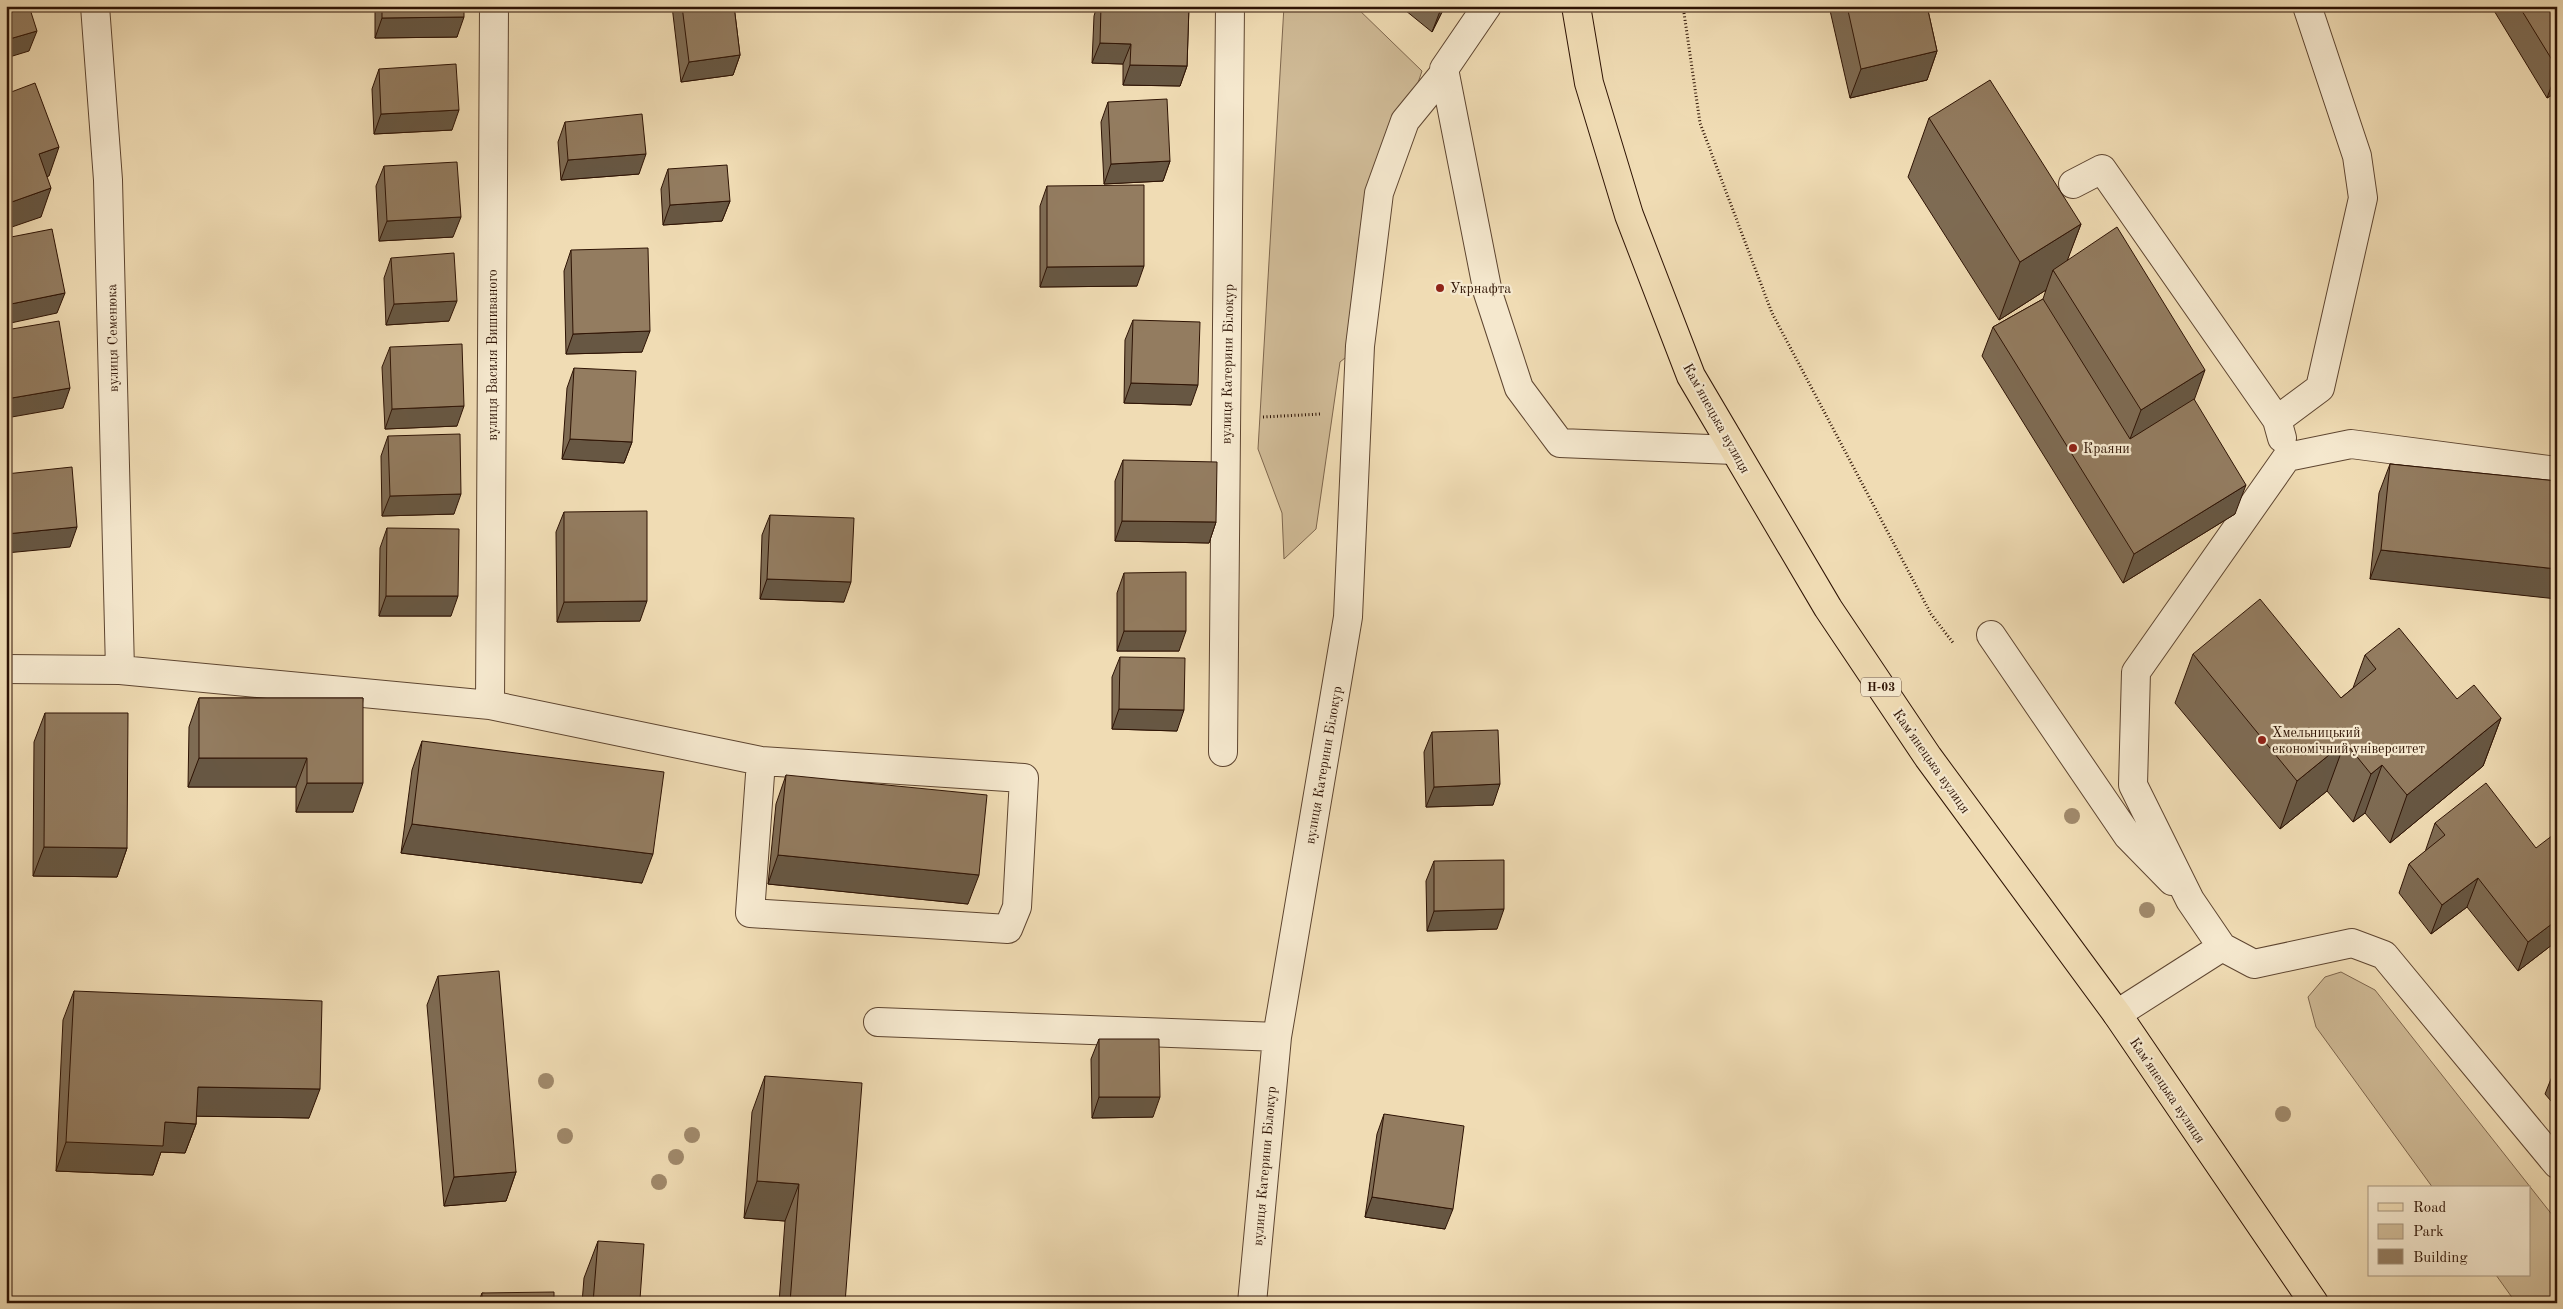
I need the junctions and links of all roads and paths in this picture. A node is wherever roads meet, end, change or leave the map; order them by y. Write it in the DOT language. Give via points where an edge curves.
graph roads {
  1 [pos="95,6"];
  2 [pos="494,6"];
  3 [pos="1230,6"];
  4 [pos="1486,6"];
  5 [pos="1576,6"];
  6 [pos="1683,6"];
  7 [pos="2308,6"];
  8 [pos="1444,72"];
  9 [pos="2073,184"];
  10 [pos="1357,412"];
  11 [pos="1226,417"];
  12 [pos="2277,420"];
  13 [pos="1734,450"];
  14 [pos="2287,457"];
  15 [pos="2557,471"];
  16 [pos="1991,635"];
  17 [pos="1954,646"];
  18 [pos="6,669"];
  19 [pos="120,670"];
  20 [pos="490,705"];
  21 [pos="1224,752"];
  22 [pos="761,761"];
  23 [pos="2190,900"];
  24 [pos="2222,947"];
  25 [pos="2117,1014"];
  26 [pos="878,1022"];
  27 [pos="1276,1037"];
  28 [pos="2557,1164"];
  29 [pos="1252,1303"];
  30 [pos="2314,1303"];
  1 -- 19 [label="street, вулиця Семенюка" via="108,180"];
  2 -- 20 [label="street, вулиця Василя Вишиваного"];
  3 -- 11 [label="street, вулиця Катерини Білокур"];
  4 -- 8 [label="street, вулиця Катерини Білокур"];
  5 -- 13 [label="main road, Камʼянецька вулиця / Н-03" via="1588,83 1629,215 1691,376"];
  6 -- 17 [label="path" via="1700,123 1772,313 1931,614"];
  7 -- 12 [label="street" via="2357,156 2363,198 2320,388"];
  8 -- 10 [label="street, вулиця Катерини Білокур" via="1405,121 1379,193 1360,346"];
  8 -- 13 [label="street" via="1488,293 1519,388 1560,443"];
  9 -- 12 [label="street" via="2102,169"];
  10 -- 11 [label="path"];
  10 -- 27 [label="street, вулиця Катерини Білокур" via="1348,616"];
  11 -- 21 [label="street, вулиця Катерини Білокур"];
  12 -- 14 [label="street"];
  13 -- 25 [label="main road, Камʼянецька вулиця / Н-03" via="1828,608 1928,757"];
  14 -- 15 [label="street" via="2351,444"];
  14 -- 23 [label="street" via="2136,672 2133,785"];
  16 -- 23 [label="street" via="2128,836"];
  18 -- 19 [label="street"];
  19 -- 20 [label="street"];
  20 -- 22 [label="street"];
  22 -- 22 [label="street" via="1024,778 1017,907 1008,929 750,913"];
  23 -- 24 [label="street"];
  24 -- 25 [label="street"];
  24 -- 28 [label="street" via="2254,964 2352,943 2384,955"];
  25 -- 30 [label="main road, Камʼянецька вулиця / Н-03"];
  26 -- 27 [label="street"];
  27 -- 29 [label="street, вулиця Катерини Білокур"];
}
